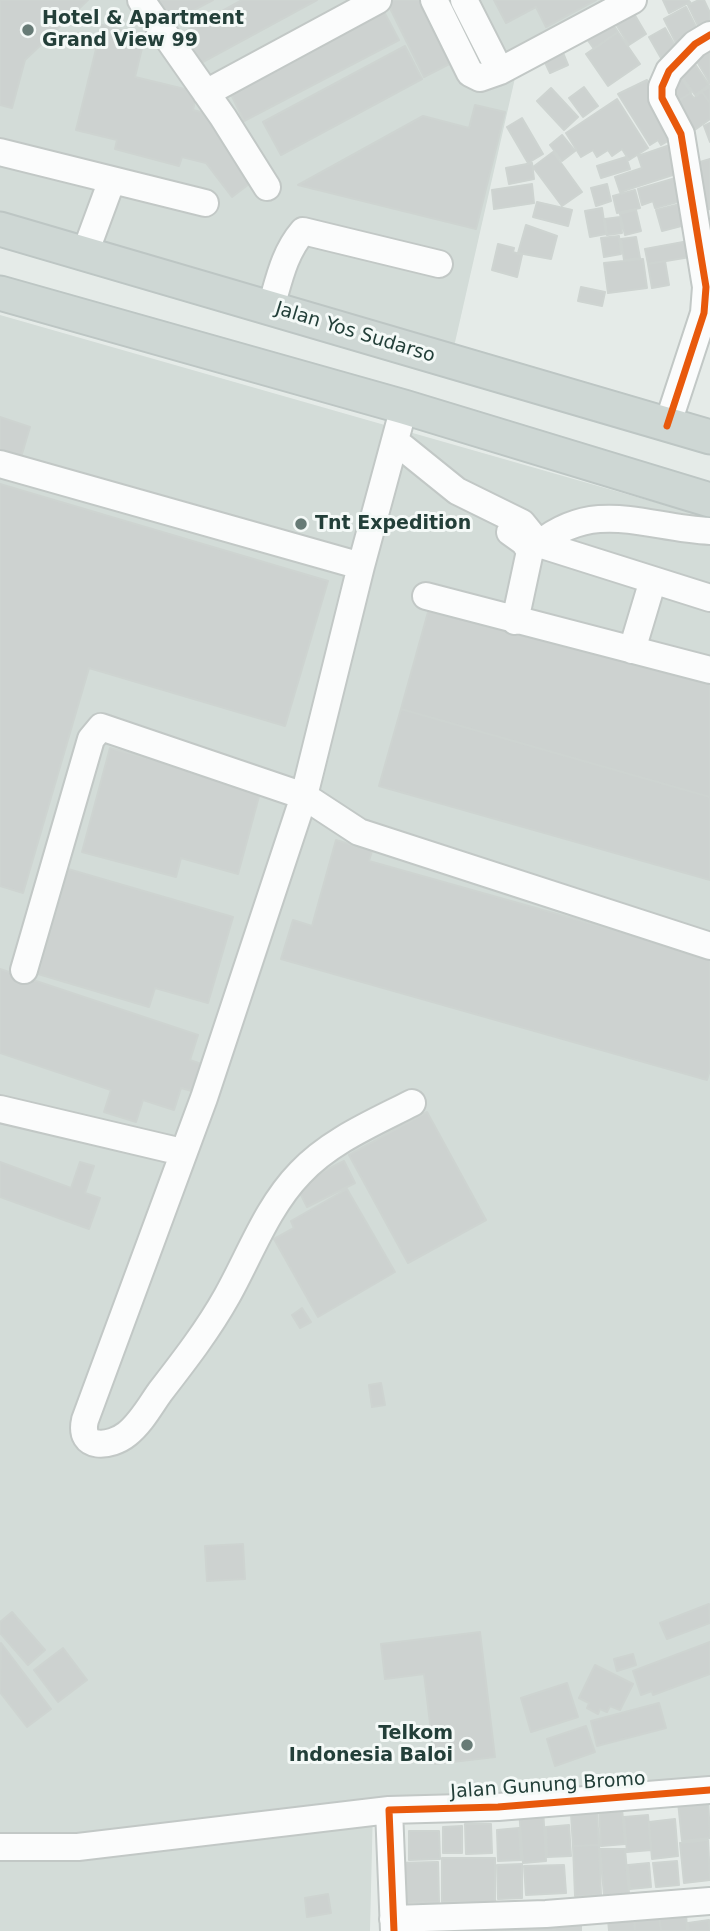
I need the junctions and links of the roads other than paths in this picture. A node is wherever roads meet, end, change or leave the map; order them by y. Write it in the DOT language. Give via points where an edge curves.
graph roads {
  1 [pos="141,0"];
  2 [pos="378,0"];
  3 [pos="434,0"];
  4 [pos="464,0"];
  5 [pos="633,0"];
  6 [pos="710,35"];
  7 [pos="500,71"];
  8 [pos="206,93"];
  9 [pos="0,152"];
  10 [pos="112,180"];
  11 [pos="267,187"];
  12 [pos="205,202"];
  13 [pos="0,229"];
  14 [pos="85,253"];
  15 [pos="439,264"];
  16 [pos="0,293"];
  17 [pos="271,307"];
  18 [pos="404,407"];
  19 [pos="667,426"];
  20 [pos="710,438"];
  21 [pos="393,448"];
  22 [pos="0,464"];
  23 [pos="710,500"];
  24 [pos="710,531"];
  25 [pos="539,544"];
  26 [pos="361,566"];
  27 [pos="653,580"];
  28 [pos="426,596"];
  29 [pos="710,598"];
  30 [pos="515,621"];
  31 [pos="632,650"];
  32 [pos="710,670"];
  33 [pos="304,796"];
  34 [pos="710,946"];
  35 [pos="24,970"];
  36 [pos="412,1103"];
  37 [pos="0,1109"];
  38 [pos="182,1152"];
  39 [pos="710,1790"];
  40 [pos="389,1810"];
  41 [pos="0,1847"];
  42 [pos="710,1901"];
  43 [pos="393,1925"];
  1 -- 8 [label="street"];
  2 -- 8 [label="street"];
  3 -- 7 [label="street" via="470,73 480,78"];
  4 -- 7 [label="street"];
  5 -- 7 [label="street"];
  6 -- 19 [label="street" via="669,71 662,87 662,98 681,134 706,287 704,313"];
  8 -- 11 [label="street"];
  9 -- 10 [label="street"];
  10 -- 12 [label="street"];
  10 -- 14 [label="street"];
  13 -- 14 [label="main road, Jalan Yos Sudarso"];
  14 -- 17 [label="main road, Jalan Yos Sudarso"];
  15 -- 17 [label="street" via="303,231 292,244"];
  16 -- 18 [label="main road"];
  17 -- 19 [label="main road, Jalan Yos Sudarso"];
  18 -- 21 [label="street"];
  18 -- 23 [label="main road"];
  19 -- 20 [label="main road, Jalan Yos Sudarso"];
  21 -- 25 [label="street" via="457,491 522,523"];
  21 -- 26 [label="street"];
  21 -- 30 [label="street" via="447,498 524,542 530,551"];
  22 -- 26 [label="street" via="130,511"];
  24 -- 25 [label="street" via="606,516 577,523"];
  25 -- 27 [label="street"];
  26 -- 33 [label="street"];
  27 -- 29 [label="street"];
  27 -- 31 [label="street"];
  28 -- 30 [label="street"];
  30 -- 31 [label="street"];
  31 -- 32 [label="street"];
  33 -- 34 [label="street" via="359,832"];
  33 -- 35 [label="street" via="101,727 91,739"];
  33 -- 38 [label="street"];
  36 -- 38 [label="street" via="323,1150 298,1174 186,1359 132,1431 113,1445 100,1445 86,1436 85,1420"];
  37 -- 38 [label="street"];
  39 -- 40 [label="street, Jalan Gunung Bromo" via="498,1807"];
  40 -- 41 [label="street, Jalan Gunung Bromo" via="78,1847"];
  40 -- 43 [label="street"];
  42 -- 43 [label="street"];
}
